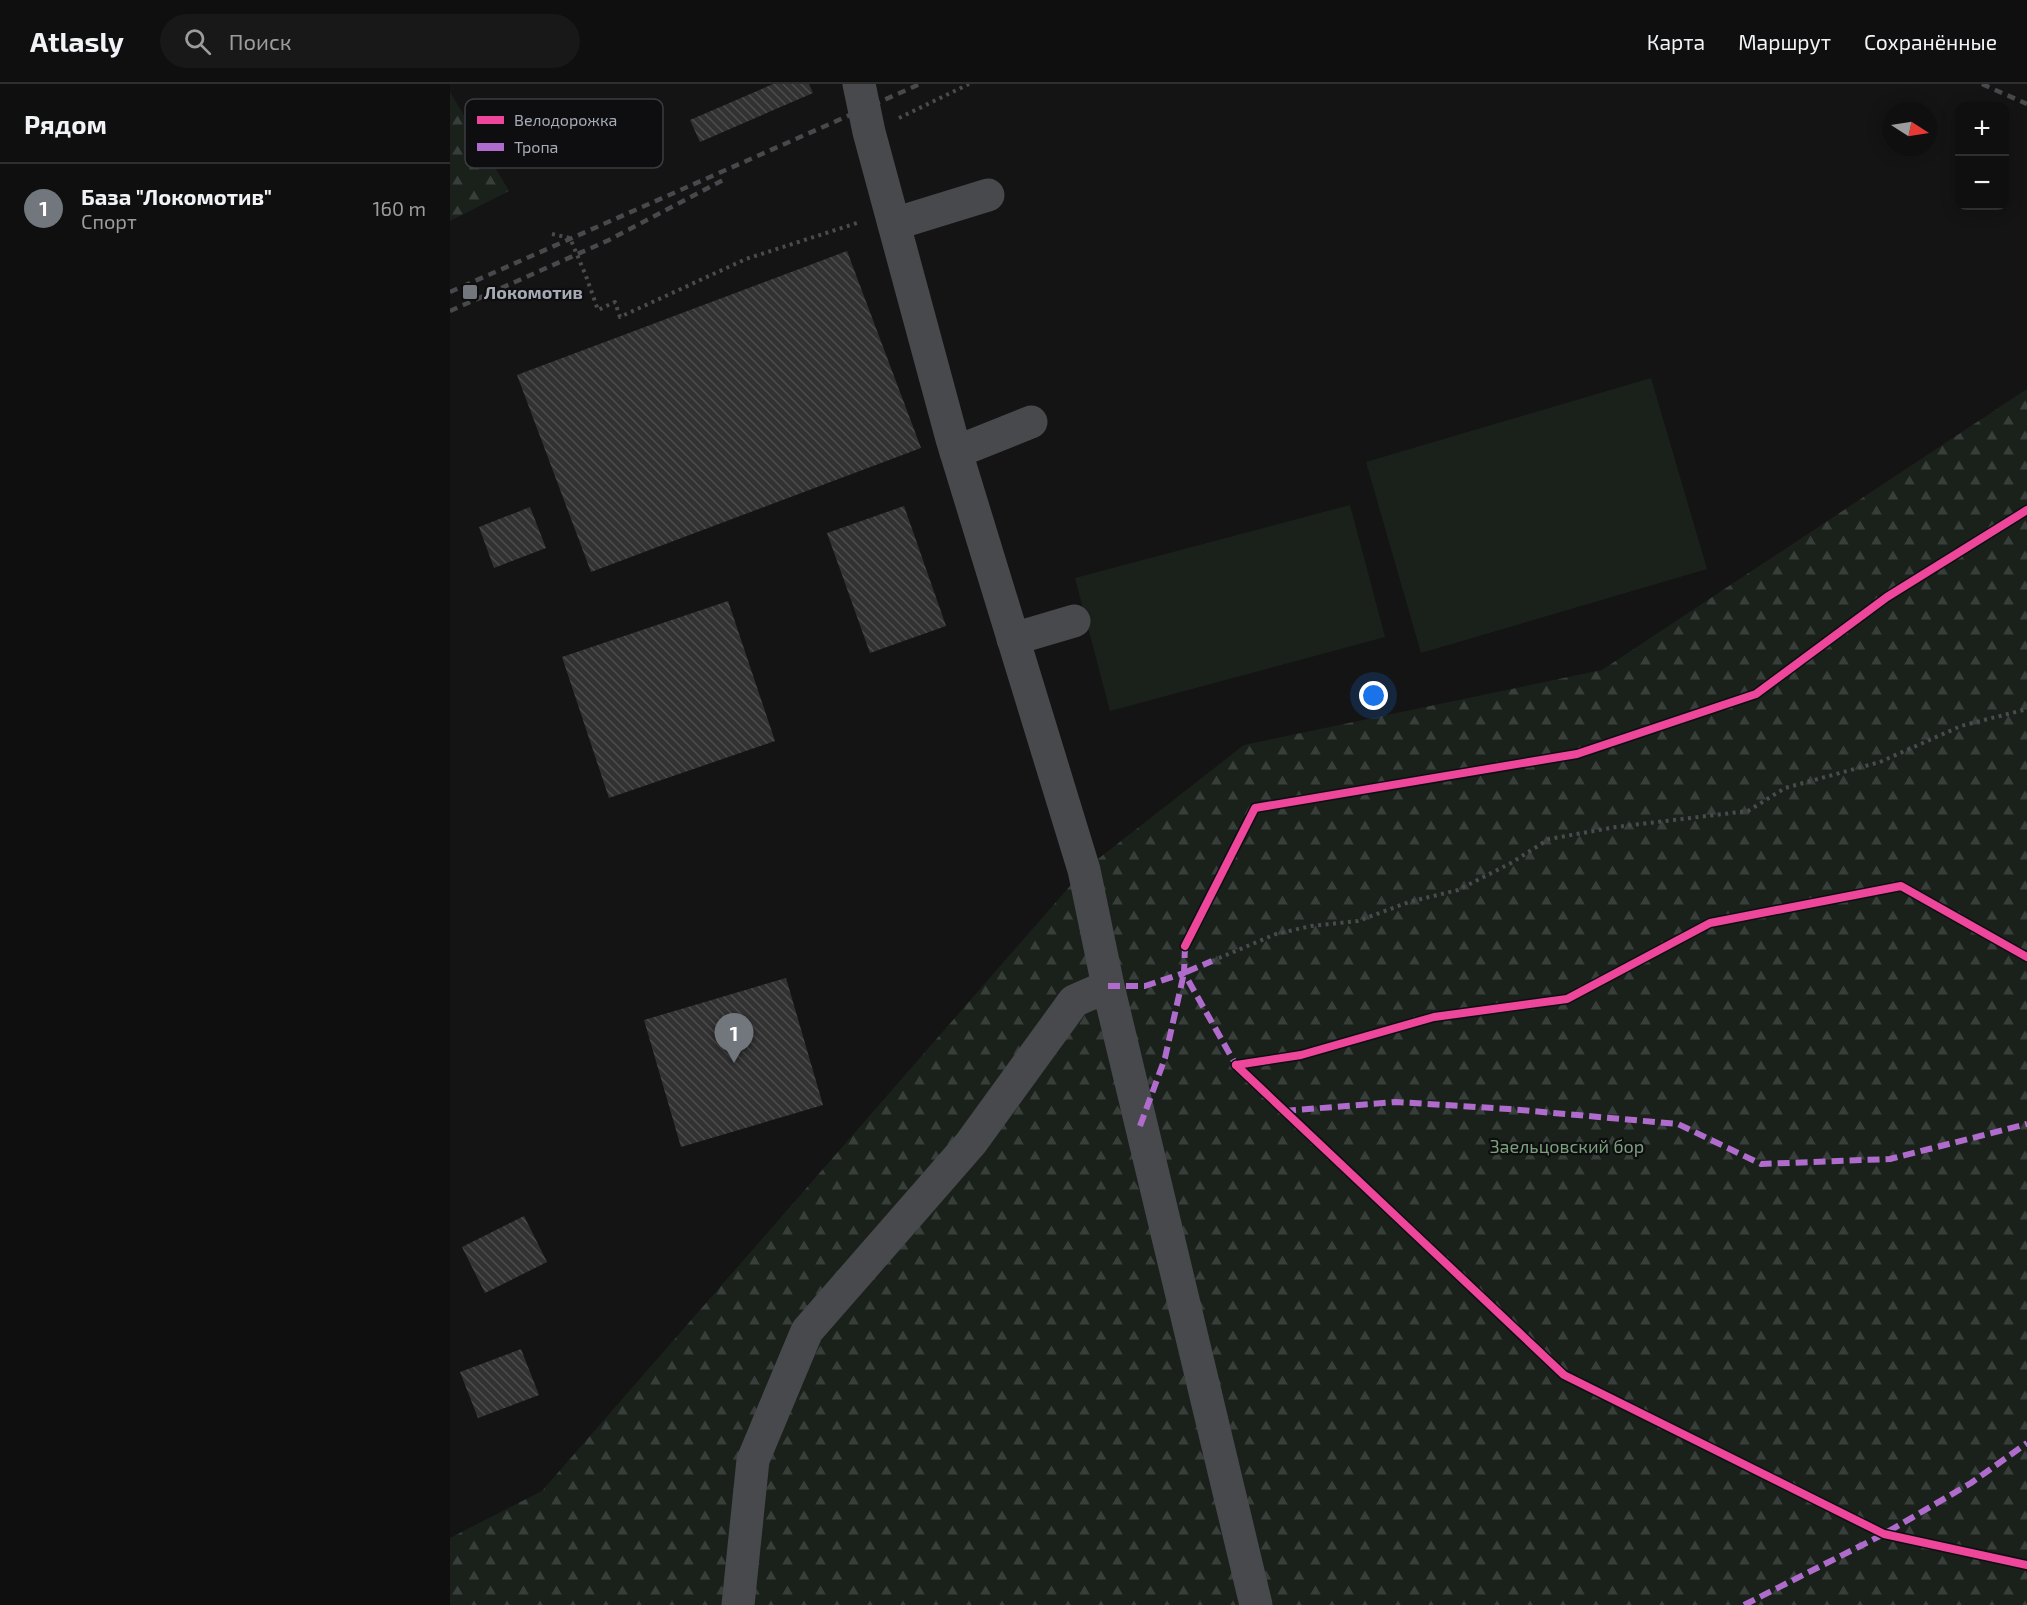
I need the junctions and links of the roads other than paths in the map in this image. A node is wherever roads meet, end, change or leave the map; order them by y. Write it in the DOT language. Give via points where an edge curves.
graph roads {
  1 [pos="859,84"];
  2 [pos="988,195"];
  3 [pos="892,218"];
  4 [pos="1031,422"];
  5 [pos="956,452"];
  6 [pos="1074,621"];
  7 [pos="1013,639"];
  8 [pos="1108,986"];
  9 [pos="738,1605"];
  10 [pos="1256,1605"];
  1 -- 3 [label="lane"];
  2 -- 3 [label="lane"];
  3 -- 5 [label="lane"];
  4 -- 5 [label="lane"];
  5 -- 7 [label="lane"];
  6 -- 7 [label="lane"];
  7 -- 8 [label="lane" via="1084,870"];
  8 -- 9 [label="lane" via="1074,1001 972,1143 807,1331 753,1460"];
  8 -- 10 [label="lane"];
}
